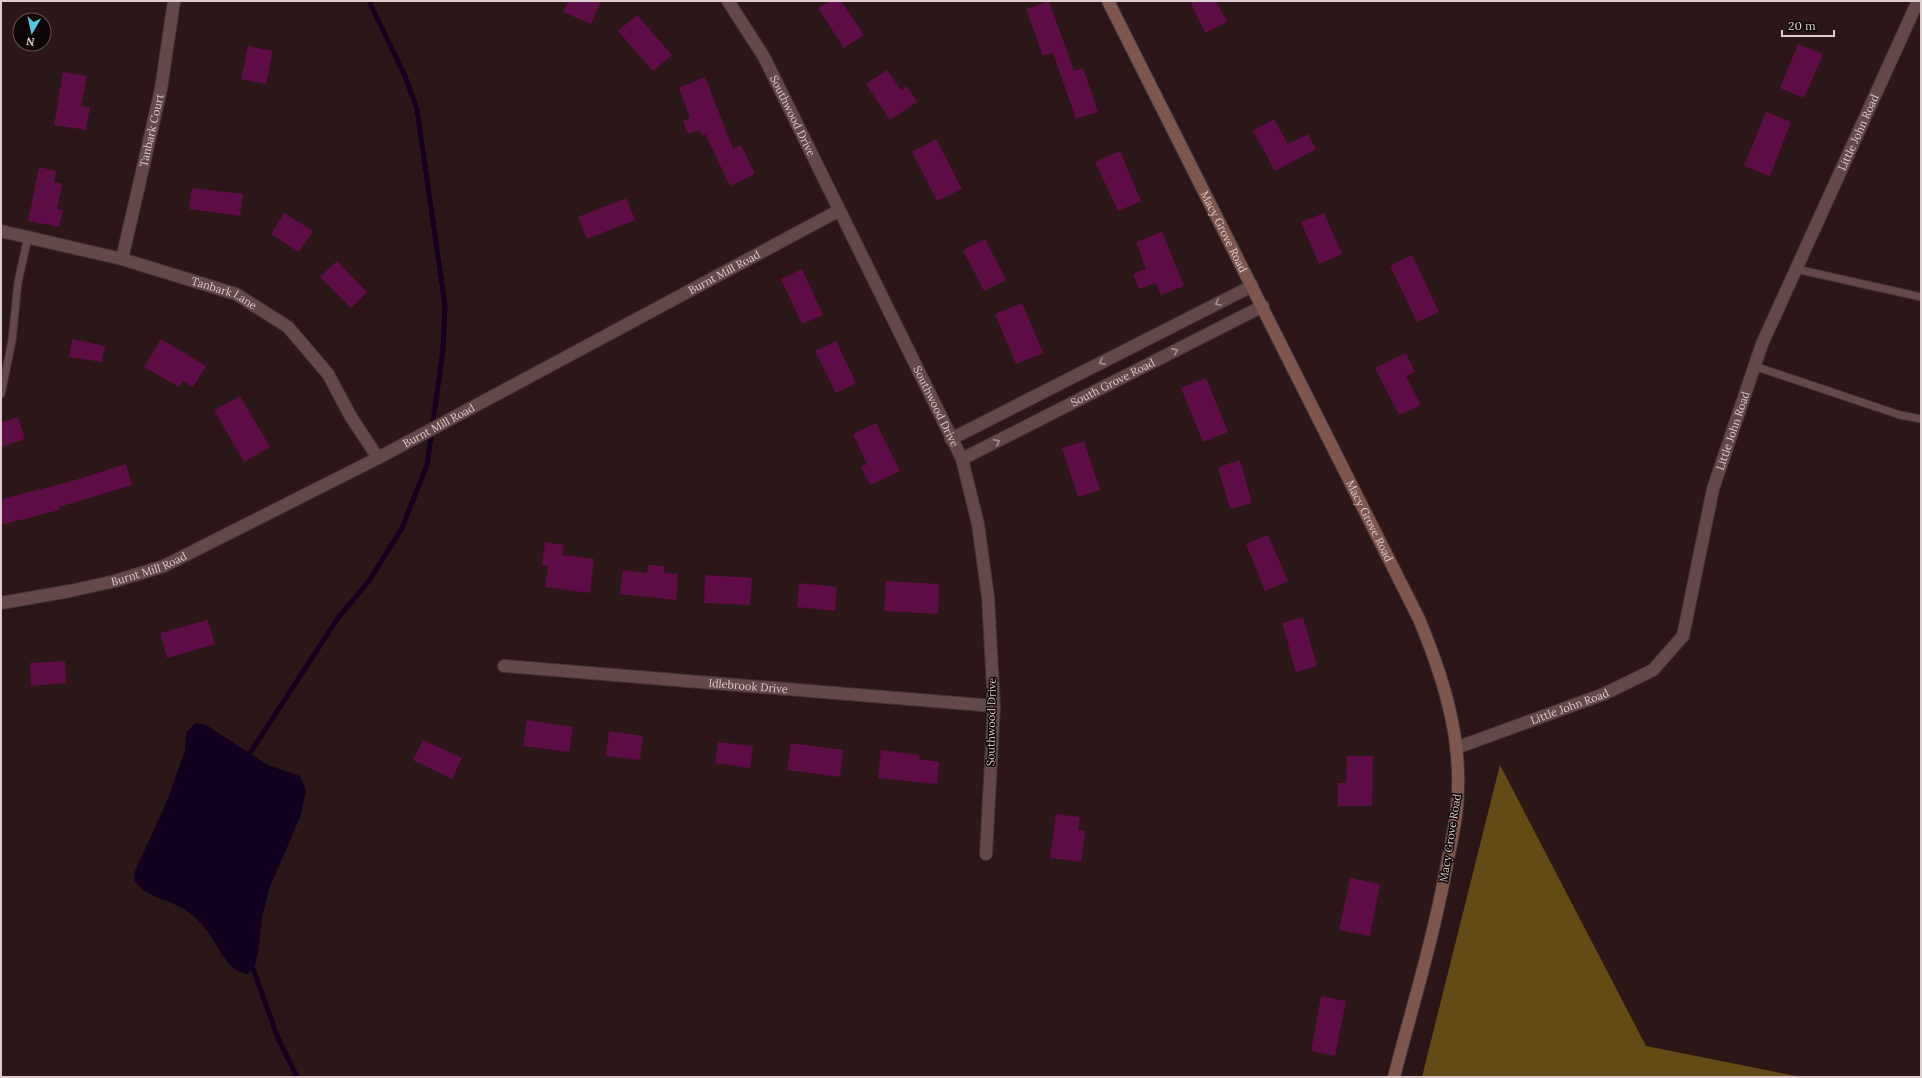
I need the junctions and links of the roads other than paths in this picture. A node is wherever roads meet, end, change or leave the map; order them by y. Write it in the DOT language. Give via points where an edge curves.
graph roads {
  1 [pos="174,1"];
  2 [pos="728,1"];
  3 [pos="1108,1"];
  4 [pos="1918,1"];
  5 [pos="838,211"];
  6 [pos="1,231"];
  7 [pos="28,237"];
  8 [pos="122,259"];
  9 [pos="1796,269"];
  10 [pos="1252,286"];
  11 [pos="1921,297"];
  12 [pos="1263,306"];
  13 [pos="1754,366"];
  14 [pos="1,394"];
  15 [pos="1921,419"];
  16 [pos="951,439"];
  17 [pos="378,458"];
  18 [pos="962,460"];
  19 [pos="1,603"];
  20 [pos="504,666"];
  21 [pos="994,706"];
  22 [pos="1456,748"];
  23 [pos="986,854"];
  24 [pos="1394,1077"];
  1 -- 8 [label="street, Tanbark Court" via="161,89"];
  2 -- 5 [label="street, Southwood Drive" via="764,57"];
  3 -- 10 [label="main road, Macy Grove Road"];
  4 -- 9 [label="street, Little John Road"];
  5 -- 16 [label="street, Southwood Drive"];
  5 -- 17 [label="street, Burnt Mill Road"];
  6 -- 7 [label="street, Tanbark Lane"];
  7 -- 8 [label="street, Tanbark Lane"];
  7 -- 14 [label="lane" via="18,282 12,341"];
  8 -- 17 [label="street, Tanbark Lane" via="236,294 288,327 328,374 351,417"];
  9 -- 11 [label="lane"];
  9 -- 13 [label="street, Little John Road"];
  10 -- 12 [label="main road, Macy Grove Road"];
  10 -- 16 [label="street, one-way"];
  18 -- 12 [label="street, South Grove Road, one-way"];
  12 -- 22 [label="main road, Macy Grove Road" via="1419,619 1436,660"];
  13 -- 15 [label="lane" via="1893,413"];
  13 -- 22 [label="street, Little John Road" via="1713,490 1683,636 1653,670 1604,694"];
  16 -- 18 [label="street, Southwood Drive"];
  17 -- 19 [label="street, Burnt Mill Road" via="164,566 116,581"];
  18 -- 21 [label="street, Southwood Drive" via="978,524 988,597"];
  20 -- 21 [label="street, Idlebrook Drive"];
  21 -- 23 [label="street, Southwood Drive"];
  22 -- 24 [label="main road, Macy Grove Road" via="1458,788 1441,898"];
}
